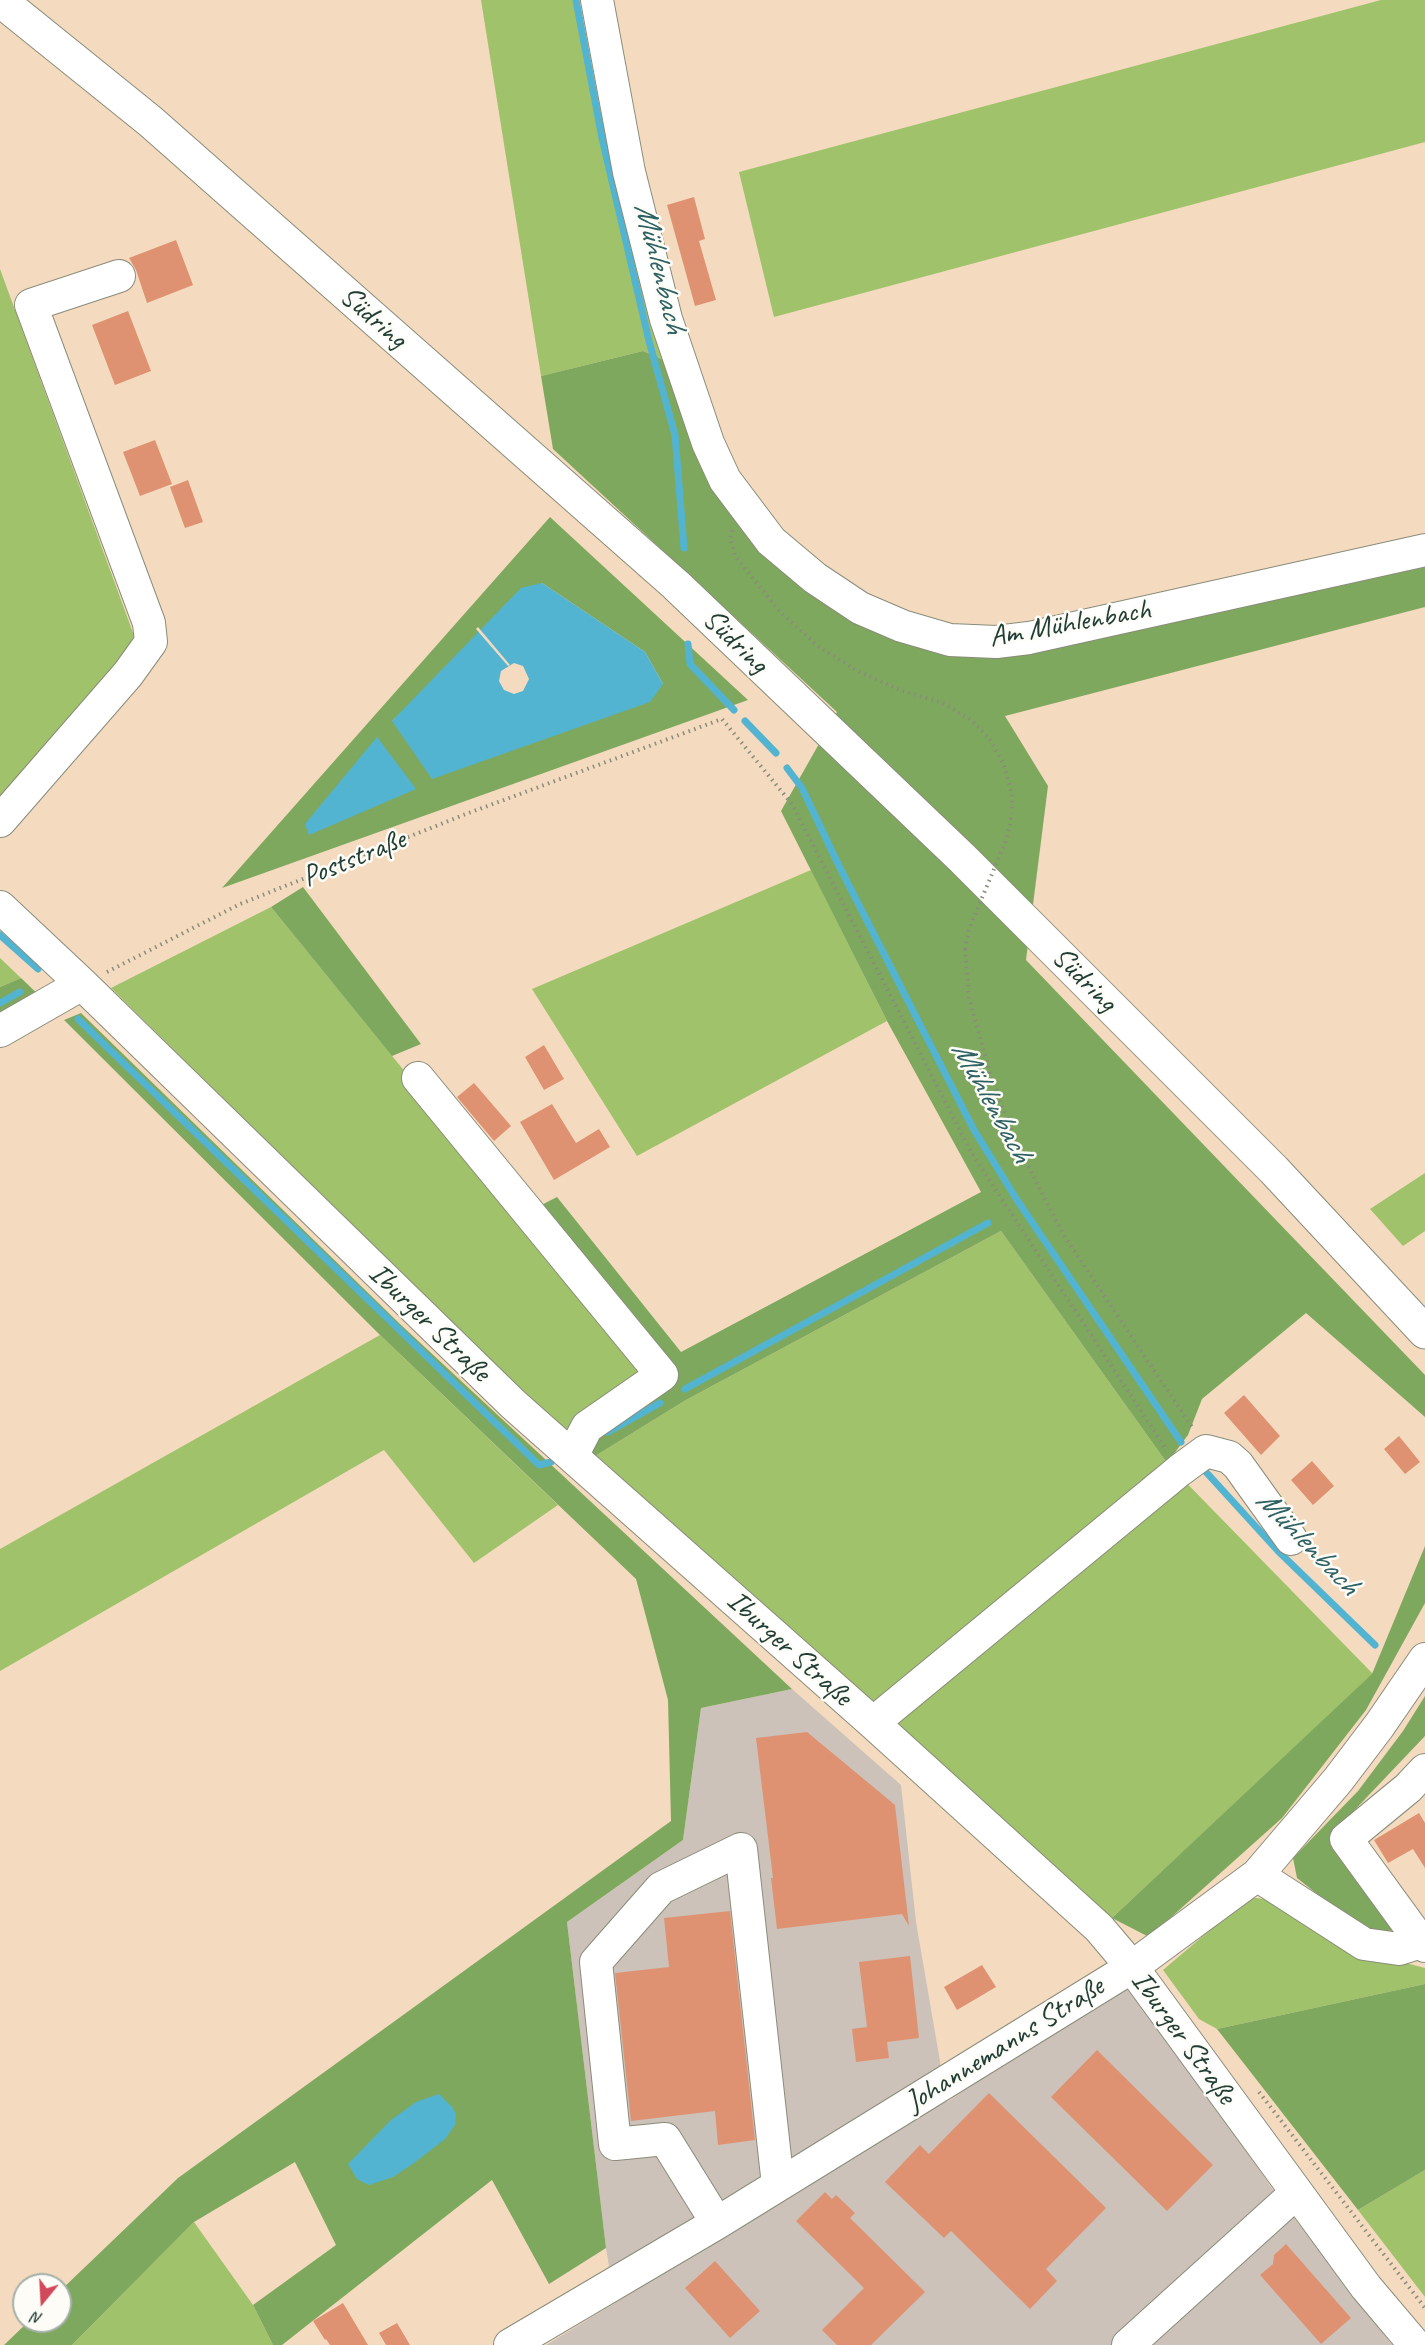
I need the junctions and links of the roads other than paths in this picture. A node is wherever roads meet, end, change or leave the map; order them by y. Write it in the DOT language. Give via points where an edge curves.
graph roads {
  1 [pos="0,0"];
  2 [pos="597,0"];
  3 [pos="119,276"];
  4 [pos="1425,550"];
  5 [pos="0,821"];
  6 [pos="0,907"];
  7 [pos="82,984"];
  8 [pos="0,1030"];
  9 [pos="418,1078"];
  10 [pos="1425,1332"];
  11 [pos="572,1456"];
  12 [pos="1291,1539"];
  13 [pos="1425,1659"];
  14 [pos="873,1723"];
  15 [pos="1425,1770"];
  16 [pos="1257,1875"];
  17 [pos="1423,1944"];
  18 [pos="1132,1967"];
  19 [pos="777,2185"];
  20 [pos="1296,2193"];
  21 [pos="717,2223"];
  22 [pos="510,2345"];
  23 [pos="1128,2345"];
  24 [pos="1415,2345"];
  1 -- 10 [label="main road, Südring" via="150,121 676,585 962,858 1274,1170"];
  2 -- 4 [label="street, Am Mühlenbach" via="629,172 666,319 708,443 725,480 771,541 815,578 860,608 950,640 996,642 1029,638"];
  3 -- 5 [label="street" via="31,305 149,623 151,642 128,674"];
  6 -- 7 [label="street, Iburger Straße"];
  7 -- 8 [label="street"];
  7 -- 11 [label="street, Iburger Straße" via="513,1404"];
  9 -- 11 [label="street" via="662,1375 587,1427"];
  11 -- 14 [label="street, Iburger Straße"];
  12 -- 14 [label="street, Iburger Straße" via="1238,1465 1229,1457 1206,1451"];
  13 -- 16 [label="street, Johannemanns Straße" via="1345,1771"];
  14 -- 18 [label="street, Iburger Straße" via="1100,1928"];
  15 -- 17 [label="street" via="1346,1839"];
  16 -- 17 [label="street" via="1364,1944 1399,1949"];
  16 -- 18 [label="street, Johannemanns Straße"];
  18 -- 19 [label="street, Johannemanns Straße"];
  18 -- 20 [label="street, Iburger Straße"];
  19 -- 21 [label="street, Johannemanns Straße"];
  19 -- 21 [label="street" via="741,1848 661,1888 596,1962 615,2144 665,2139"];
  20 -- 23 [label="street"];
  20 -- 24 [label="street, Iburger Straße"];
  21 -- 22 [label="street, Johannemanns Straße"];
}
